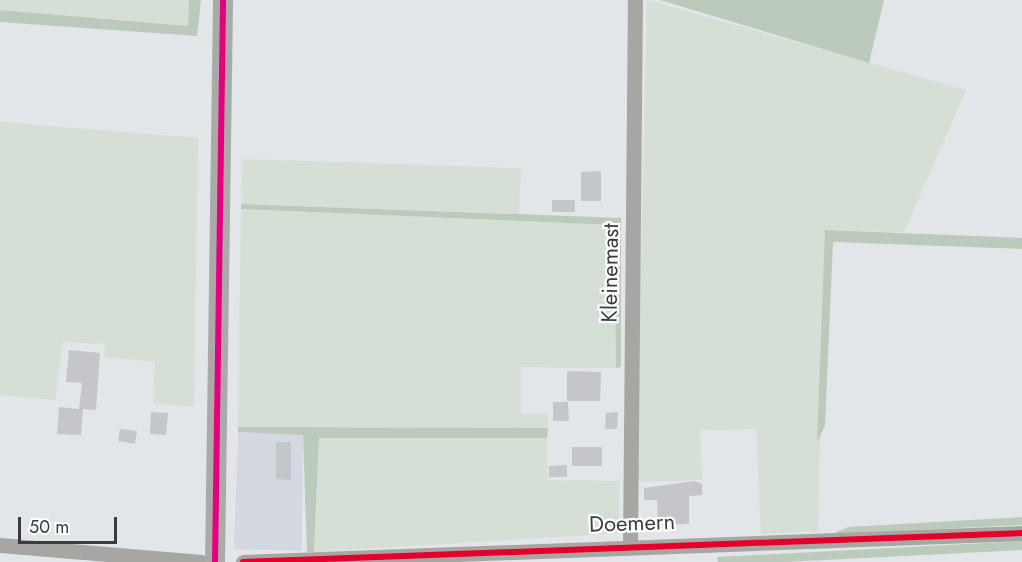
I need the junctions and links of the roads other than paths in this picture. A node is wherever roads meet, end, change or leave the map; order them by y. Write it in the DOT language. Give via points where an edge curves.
graph roads {
  1 [pos="224,0"];
  2 [pos="635,0"];
  3 [pos="1022,533"];
  4 [pos="0,545"];
  5 [pos="630,546"];
  6 [pos="201,562"];
  7 [pos="215,562"];
  8 [pos="243,562"];
  1 -- 7 [label="main road"];
  2 -- 5 [label="street, Kleinemast"];
  3 -- 5 [label="street, Doemern"];
  4 -- 6 [label="street"];
  5 -- 8 [label="street, Doemern"];
}
